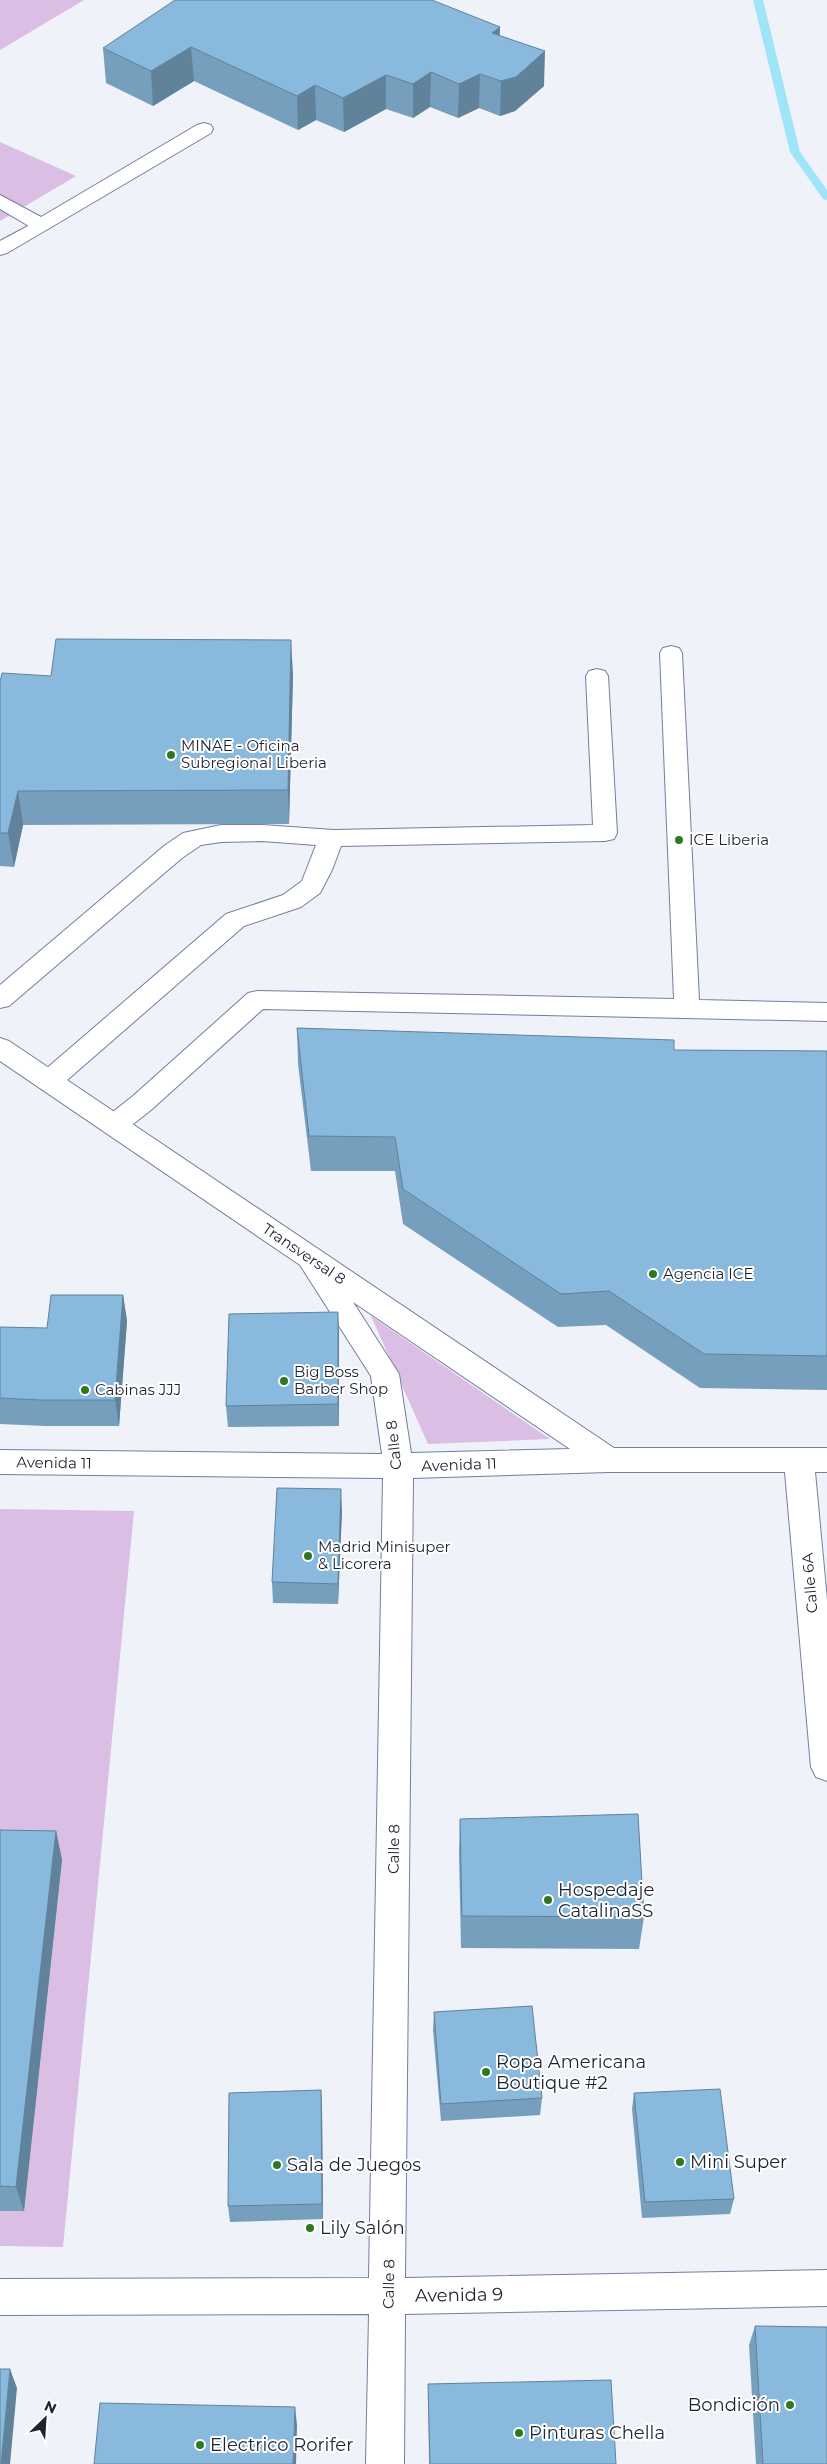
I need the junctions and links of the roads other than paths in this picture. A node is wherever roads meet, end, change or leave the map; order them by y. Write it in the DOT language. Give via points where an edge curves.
graph roads {
  1 [pos="204,129"];
  2 [pos="0,201"];
  3 [pos="40,225"];
  4 [pos="0,248"];
  5 [pos="671,653"];
  6 [pos="597,676"];
  7 [pos="334,838"];
  8 [pos="0,999"];
  9 [pos="687,1009"];
  10 [pos="827,1012"];
  11 [pos="0,1048"];
  12 [pos="49,1081"];
  13 [pos="114,1124"];
  14 [pos="310,1258"];
  15 [pos="609,1460"];
  16 [pos="813,1460"];
  17 [pos="0,1462"];
  18 [pos="398,1466"];
  19 [pos="827,1766"];
  20 [pos="827,2288"];
  21 [pos="389,2296"];
  22 [pos="0,2297"];
  23 [pos="385,2464"];
  1 -- 3 [label="street"];
  2 -- 3 [label="street"];
  3 -- 4 [label="street"];
  5 -- 9 [label="street"];
  6 -- 7 [label="street" via="605,833"];
  7 -- 8 [label="street" via="278,833 193,838"];
  7 -- 12 [label="street" via="326,848 311,887 292,901 235,920"];
  9 -- 10 [label="street"];
  9 -- 13 [label="street" via="257,1000"];
  11 -- 12 [label="street, Transversal 8"];
  12 -- 13 [label="street, Transversal 8"];
  13 -- 14 [label="street, Transversal 8"];
  14 -- 15 [label="street, Transversal 8"];
  14 -- 18 [label="street, Calle 8" via="385,1374"];
  15 -- 16 [label="street, Avenida 11"];
  15 -- 18 [label="street, Avenida 11"];
  16 -- 19 [label="street, Calle 6A"];
  17 -- 18 [label="street, Avenida 11"];
  18 -- 21 [label="street, Calle 8"];
  20 -- 21 [label="street, Avenida 9"];
  21 -- 22 [label="street, Avenida 9"];
  21 -- 23 [label="street, Calle 8"];
}
